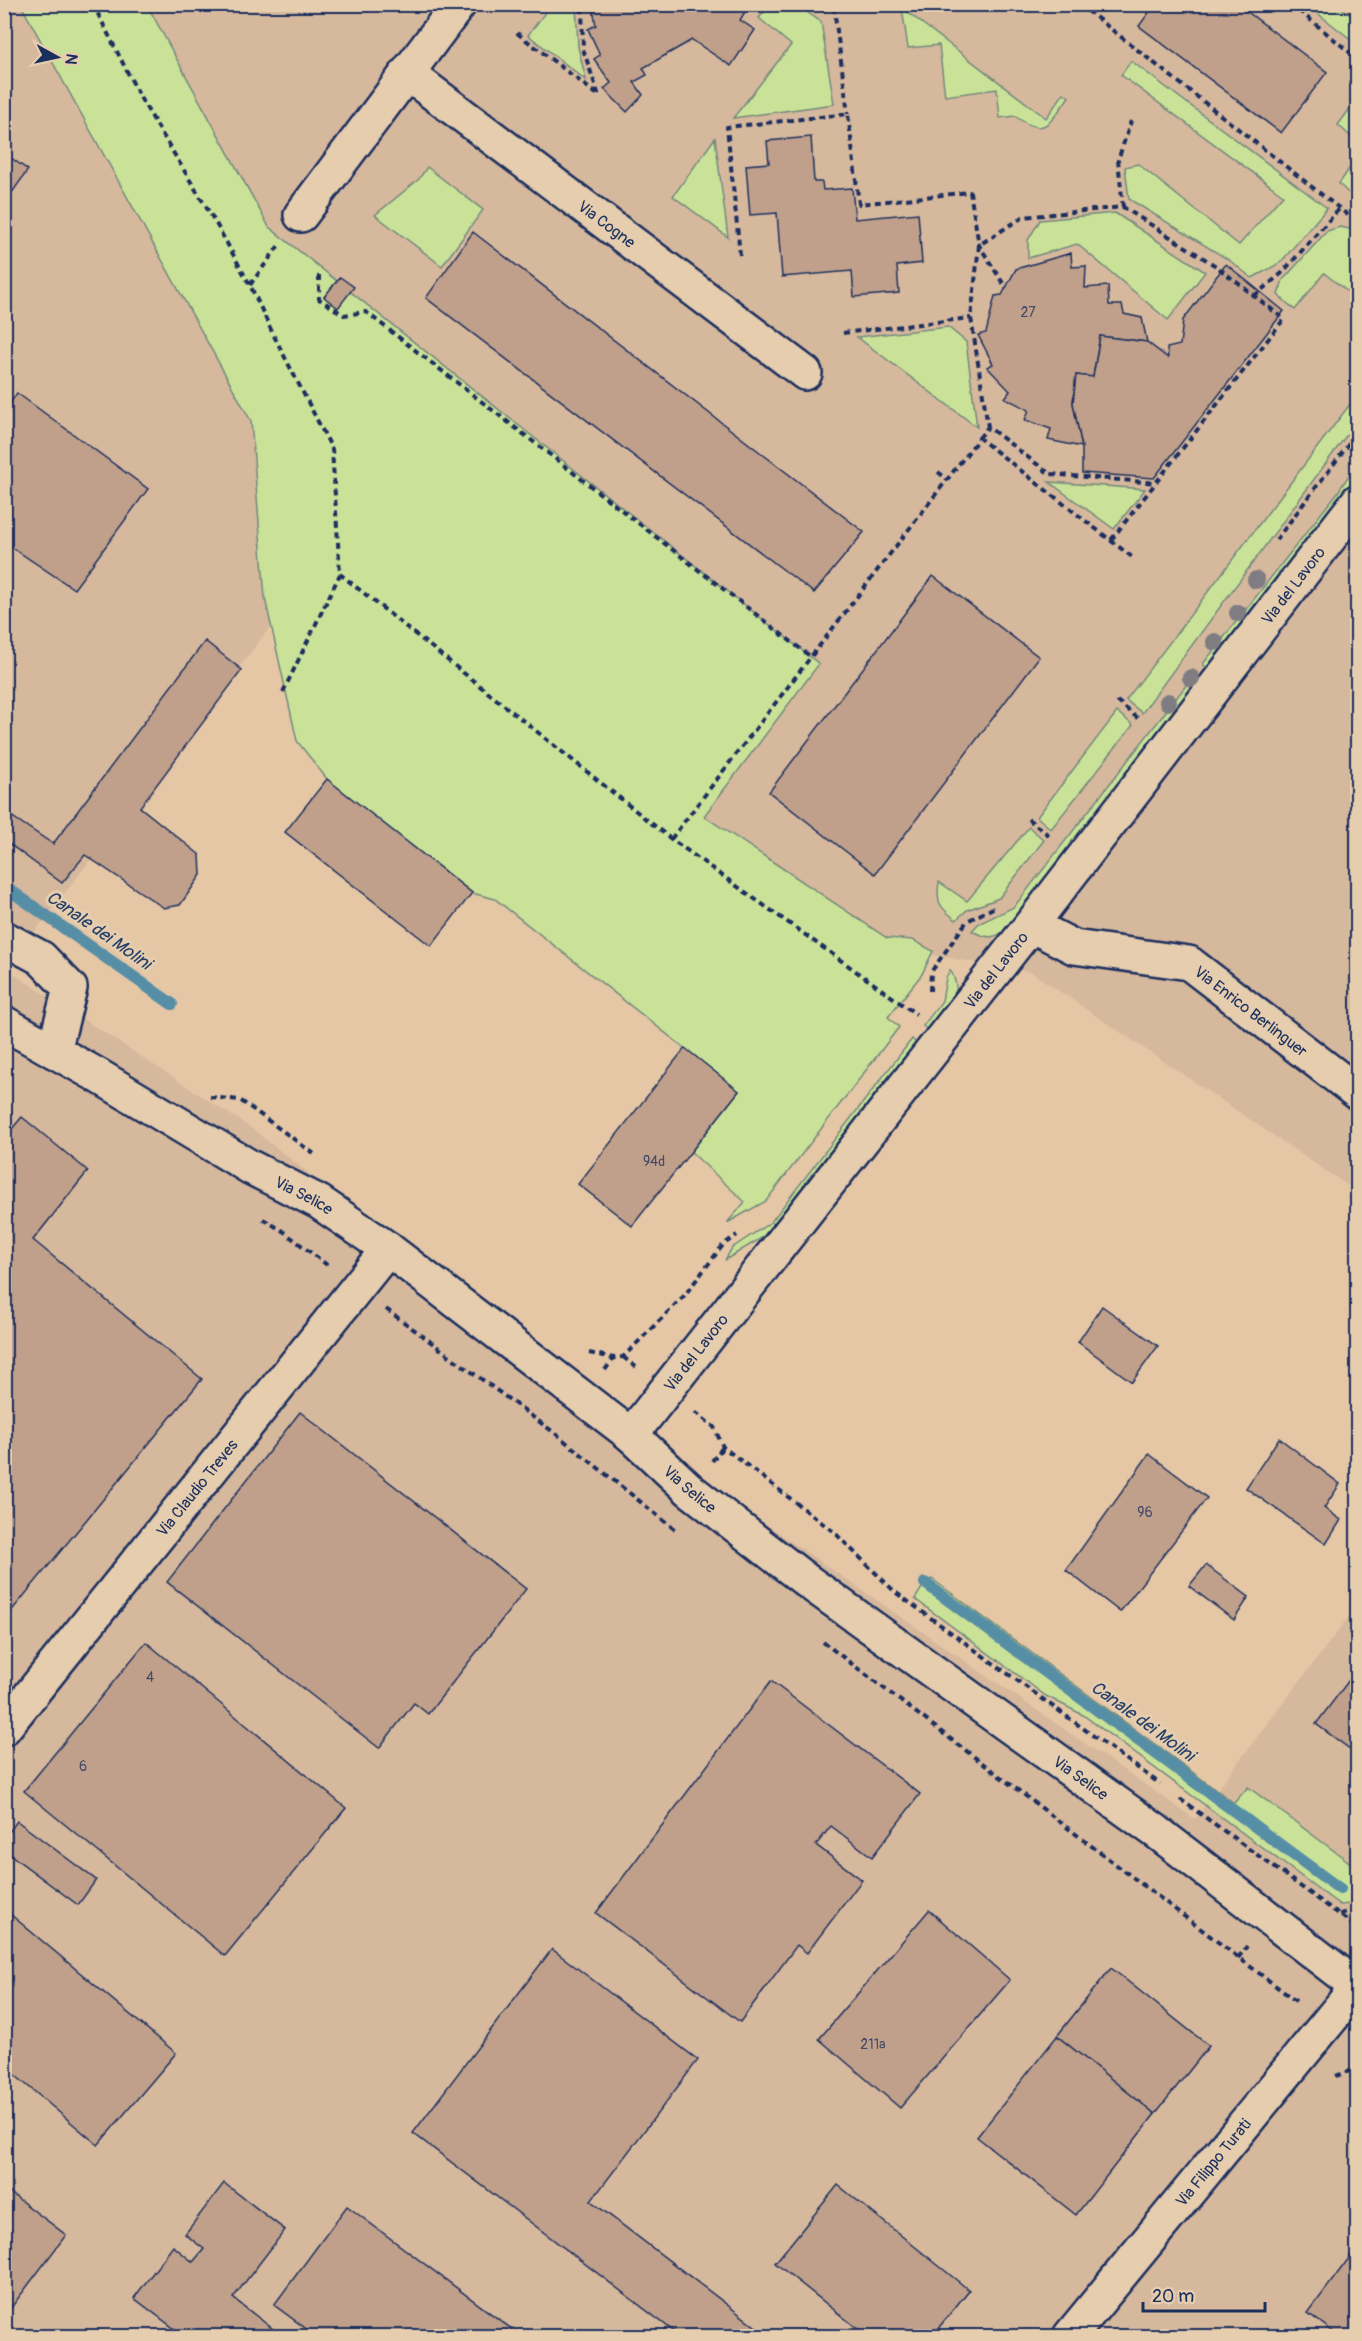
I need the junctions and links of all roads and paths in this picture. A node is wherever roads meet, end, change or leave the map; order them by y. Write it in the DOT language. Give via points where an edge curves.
graph roads {
  1 [pos="93,4"];
  2 [pos="459,4"];
  3 [pos="582,4"];
  4 [pos="814,4"];
  5 [pos="850,4"];
  6 [pos="882,4"];
  7 [pos="1079,4"];
  8 [pos="1291,4"];
  9 [pos="834,8"];
  10 [pos="885,13"];
  11 [pos="517,33"];
  12 [pos="1358,59"];
  13 [pos="408,74"];
  14 [pos="848,114"];
  15 [pos="1131,121"];
  16 [pos="1123,207"];
  17 [pos="1340,208"];
  18 [pos="302,215"];
  19 [pos="1358,223"];
  20 [pos="979,245"];
  21 [pos="740,255"];
  22 [pos="319,275"];
  23 [pos="250,285"];
  24 [pos="1006,288"];
  25 [pos="1254,296"];
  26 [pos="971,318"];
  27 [pos="843,333"];
  28 [pos="805,373"];
  29 [pos="988,427"];
  30 [pos="979,438"];
  31 [pos="938,472"];
  32 [pos="947,480"];
  33 [pos="1156,483"];
  34 [pos="1358,501"];
  35 [pos="1111,540"];
  36 [pos="1132,557"];
  37 [pos="340,574"];
  38 [pos="811,657"];
  39 [pos="283,692"];
  40 [pos="1117,700"];
  41 [pos="1141,722"];
  42 [pos="1028,819"];
  43 [pos="671,838"];
  44 [pos="1053,839"];
  45 [pos="1031,925"];
  46 [pos="4,938"];
  47 [pos="918,1015"];
  48 [pos="4,1023"];
  49 [pos="54,1051"];
  50 [pos="1358,1093"];
  51 [pos="262,1219"];
  52 [pos="388,1249"];
  53 [pos="357,1288"];
  54 [pos="623,1357"];
  55 [pos="614,1358"];
  56 [pos="714,1427"];
  57 [pos="631,1435"];
  58 [pos="683,1536"];
  59 [pos="820,1640"];
  60 [pos="4,1728"];
  61 [pos="1162,1785"];
  62 [pos="1172,1792"];
  63 [pos="1358,1909"];
  64 [pos="1339,1914"];
  65 [pos="1358,1928"];
  66 [pos="1357,1987"];
  67 [pos="1327,2025"];
  68 [pos="1358,2068"];
  69 [pos="1332,2080"];
  70 [pos="1070,2337"];
  1 -- 23 [label="path" via="141,99"];
  2 -- 13 [label="main road"];
  3 -- 11 [label="path" via="584,49 599,96"];
  4 -- 9 [label="path" via="822,10"];
  5 -- 9 [label="path"];
  6 -- 10 [label="path"];
  7 -- 17 [label="path"];
  8 -- 12 [label="path"];
  9 -- 14 [label="path"];
  13 -- 18 [label="main road"];
  13 -- 28 [label="main road, Via Cogne"];
  14 -- 20 [label="path" via="859,204 970,192"];
  14 -- 21 [label="path" via="727,127"];
  15 -- 16 [label="path" via="1118,160"];
  16 -- 20 [label="path" via="1023,217"];
  16 -- 25 [label="path" via="1216,266"];
  17 -- 19 [label="path"];
  17 -- 25 [label="path" via="1281,274"];
  18 -- 23 [label="path"];
  20 -- 24 [label="path"];
  20 -- 26 [label="path"];
  22 -- 38 [label="path" via="319,299 344,315 366,312"];
  23 -- 37 [label="path" via="332,449"];
  25 -- 33 [label="path" via="1284,319"];
  26 -- 27 [label="path"];
  26 -- 29 [label="path"];
  29 -- 30 [label="path"];
  29 -- 33 [label="path" via="1050,474"];
  30 -- 32 [label="path"];
  30 -- 35 [label="path"];
  31 -- 32 [label="path"];
  32 -- 38 [label="path"];
  33 -- 35 [label="path"];
  34 -- 45 [label="main road, Via del Lavoro"];
  35 -- 36 [label="path"];
  37 -- 39 [label="path"];
  37 -- 43 [label="path"];
  38 -- 43 [label="path"];
  40 -- 41 [label="path"];
  42 -- 44 [label="path"];
  43 -- 47 [label="path"];
  45 -- 50 [label="main road, Via Enrico Berlinguer" via="1074,947 1189,963"];
  45 -- 57 [label="main road, Via del Lavoro"];
  46 -- 49 [label="main road" via="41,958 70,988"];
  48 -- 49 [label="main road, Via Selice"];
  49 -- 52 [label="main road, Via Selice" via="250,1167 319,1202"];
  51 -- 53 [label="path"];
  52 -- 53 [label="main road, Via Claudio Treves"];
  52 -- 57 [label="main road, Via Selice"];
  53 -- 58 [label="path" via="556,1434"];
  53 -- 60 [label="main road, Via Claudio Treves"];
  54 -- 55 [label="path"];
  56 -- 61 [label="path" via="723,1447 834,1532 894,1592"];
  57 -- 66 [label="main road, Via Selice" via="690,1490 807,1581 1157,1832"];
  59 -- 67 [label="path"];
  62 -- 64 [label="path"];
  63 -- 64 [label="path"];
  64 -- 65 [label="path"];
  66 -- 67 [label="main road, Via Filippo Turati"];
  67 -- 70 [label="main road, Via Filippo Turati"];
  68 -- 69 [label="path"];
}
